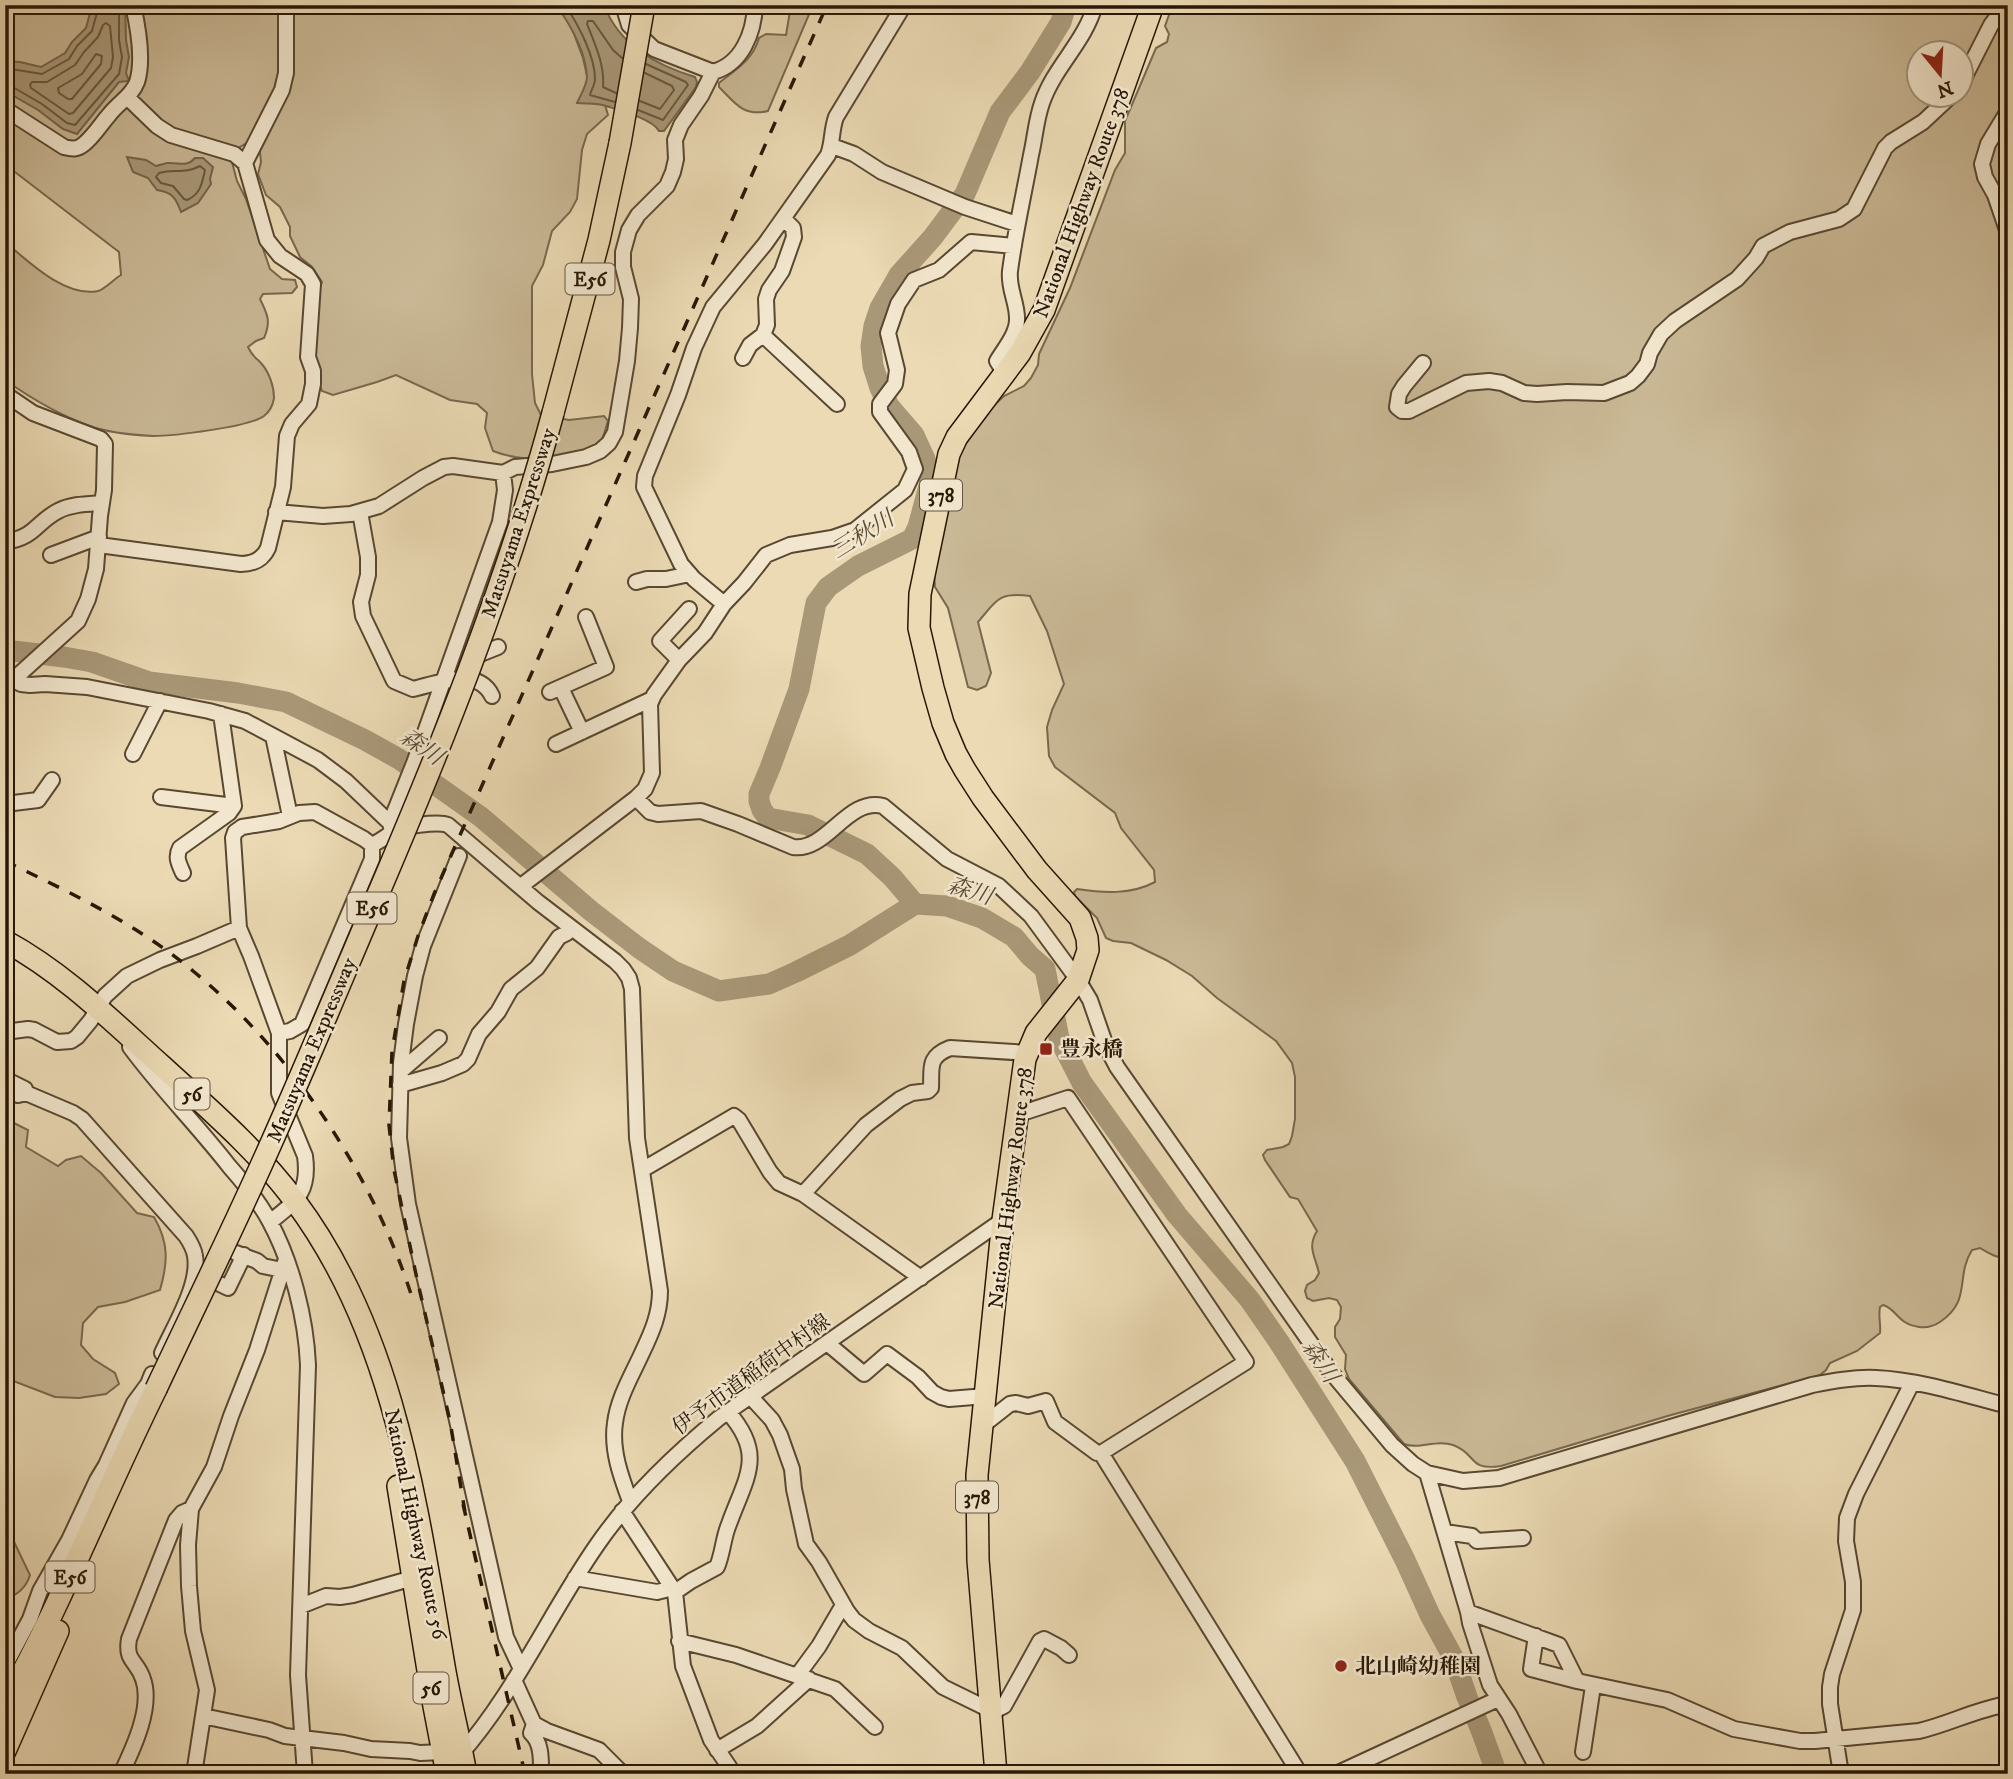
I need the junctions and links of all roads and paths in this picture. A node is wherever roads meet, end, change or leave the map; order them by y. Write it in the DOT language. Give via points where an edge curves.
graph roads {
  1 [pos="133,5"];
  2 [pos="286,5"];
  3 [pos="623,5"];
  4 [pos="644,5"];
  5 [pos="755,5"];
  6 [pos="904,5"];
  7 [pos="1095,5"];
  8 [pos="2006,5"];
  9 [pos="1149,7"];
  10 [pos="1974,60"];
  11 [pos="713,72"];
  12 [pos="128,98"];
  13 [pos="1938,108"];
  14 [pos="5,110"];
  15 [pos="2008,111"];
  16 [pos="832,146"];
  17 [pos="245,163"];
  18 [pos="784,219"];
  19 [pos="1017,224"];
  20 [pos="2008,233"];
  21 [pos="1014,246"];
  22 [pos="763,335"];
  23 [pos="743,358"];
  24 [pos="1423,363"];
  25 [pos="1005,374"];
  26 [pos="5,394"];
  27 [pos="837,404"];
  28 [pos="503,473"];
  29 [pos="102,503"];
  30 [pos="276,512"];
  31 [pos="360,512"];
  32 [pos="99,541"];
  33 [pos="5,542"];
  34 [pos="51,555"];
  35 [pos="690,575"];
  36 [pos="636,582"];
  37 [pos="724,604"];
  38 [pos="689,609"];
  39 [pos="586,617"];
  40 [pos="498,647"];
  41 [pos="679,660"];
  42 [pos="13,679"];
  43 [pos="444,679"];
  44 [pos="492,696"];
  45 [pos="652,699"];
  46 [pos="160,701"];
  47 [pos="221,714"];
  48 [pos="582,732"];
  49 [pos="273,736"];
  50 [pos="555,744"];
  51 [pos="133,754"];
  52 [pos="52,780"];
  53 [pos="161,797"];
  54 [pos="636,798"];
  55 [pos="5,804"];
  56 [pos="234,806"];
  57 [pos="290,816"];
  58 [pos="391,827"];
  59 [pos="372,845"];
  60 [pos="459,856"];
  61 [pos="183,873"];
  62 [pos="525,883"];
  63 [pos="239,928"];
  64 [pos="571,928"];
  65 [pos="5,941"];
  66 [pos="1072,987"];
  67 [pos="105,1014"];
  68 [pos="5,1032"];
  69 [pos="279,1033"];
  70 [pos="439,1038"];
  71 [pos="1032,1043"];
  72 [pos="401,1078"];
  73 [pos="5,1079"];
  74 [pos="5,1089"];
  75 [pos="26,1093"];
  76 [pos="1016,1115"];
  77 [pos="642,1170"];
  78 [pos="803,1194"];
  79 [pos="295,1202"];
  80 [pos="1003,1220"];
  81 [pos="270,1222"];
  82 [pos="284,1265"];
  83 [pos="195,1272"];
  84 [pos="921,1278"];
  85 [pos="343,1280"];
  86 [pos="827,1343"];
  87 [pos="1912,1383"];
  88 [pos="750,1396"];
  89 [pos="986,1396"];
  90 [pos="2008,1406"];
  91 [pos="728,1412"];
  92 [pos="982,1426"];
  93 [pos="128,1446"];
  94 [pos="1101,1453"];
  95 [pos="1427,1473"];
  96 [pos="626,1506"];
  97 [pos="191,1508"];
  98 [pos="1445,1532"];
  99 [pos="1523,1538"];
  100 [pos="412,1578"];
  101 [pos="575,1578"];
  102 [pos="674,1590"];
  103 [pos="843,1605"];
  104 [pos="301,1606"];
  105 [pos="1468,1612"];
  106 [pos="1536,1636"];
  107 [pos="679,1641"];
  108 [pos="1069,1655"];
  109 [pos="5,1666"];
  110 [pos="518,1675"];
  111 [pos="803,1678"];
  112 [pos="1577,1681"];
  113 [pos="1593,1686"];
  114 [pos="1498,1699"];
  115 [pos="2008,1704"];
  116 [pos="5,1705"];
  117 [pos="990,1710"];
  118 [pos="203,1716"];
  119 [pos="534,1724"];
  120 [pos="874,1727"];
  121 [pos="301,1738"];
  122 [pos="1835,1739"];
  123 [pos="717,1750"];
  124 [pos="5,1751"];
  125 [pos="1583,1752"];
  126 [pos="451,1766"];
  127 [pos="121,1774"];
  128 [pos="194,1774"];
  129 [pos="305,1774"];
  130 [pos="541,1774"];
  131 [pos="623,1774"];
  132 [pos="734,1774"];
  133 [pos="996,1774"];
  134 [pos="1300,1774"];
  135 [pos="1336,1774"];
  136 [pos="1540,1774"];
  137 [pos="1842,1774"];
  1 -- 12 [label="street" via="140,55 137,82"];
  2 -- 17 [label="street" via="284,81"];
  3 -- 11 [label="street" via="629,24 654,49"];
  4 -- 93 [label="highway, Matsuyama Expressway / E56, bridge" via="600,240 533,486 507,562 394,856 272,1141"];
  5 -- 11 [label="street" via="751,29 735,61"];
  6 -- 16 [label="street" via="836,117"];
  7 -- 19 [label="street" via="1082,38 1042,102"];
  8 -- 10 [label="street"];
  9 -- 25 [label="highway, National Highway Route 378 / 378" via="1044,310"];
  11 -- 28 [label="street" via="681,125 667,186 638,215 623,252 631,328 615,432 600,451 586,457 514,467"];
  12 -- 14 [label="street" via="75,149 64,147"];
  12 -- 17 [label="street" via="171,135 234,154"];
  13 -- 24 [label="street" via="1885,148 1854,209 1839,219 1790,232 1763,246 1737,279 1661,334 1647,363 1630,383 1604,393 1537,394 1502,383 1466,383 1402,411 1397,407 1399,394"];
  15 -- 20 [label="street" via="1982,163"];
  16 -- 18 [label="street"];
  16 -- 19 [label="street" via="965,207"];
  17 -- 30 [label="street" via="267,240 313,284 308,357 313,384 309,404 287,436"];
  18 -- 22 [label="street" via="794,237 766,299"];
  18 -- 35 [label="street" via="713,307 645,476 644,487"];
  19 -- 21 [label="street"];
  21 -- 25 [label="street" via="1010,286 1018,319 997,361"];
  21 -- 37 [label="street" via="971,242 939,270 914,280 898,304 888,333 897,370 895,384 880,404 880,412 909,452 915,469 905,490 855,530 766,555"];
  22 -- 23 [label="street"];
  22 -- 27 [label="street"];
  25 -- 66 [label="highway, National Highway Route 378 / 378" via="949,454 923,575 919,628 943,723 956,754 983,798 1084,927 1088,950"];
  26 -- 29 [label="street" via="33,413 101,439 105,444"];
  28 -- 31 [label="street" via="444,467 379,506"];
  28 -- 43 [label="street" via="505,499 500,522"];
  29 -- 32 [label="street"];
  29 -- 33 [label="street" via="60,510 30,534"];
  30 -- 31 [label="street" via="323,516"];
  30 -- 32 [label="street" via="265,554 249,564"];
  31 -- 43 [label="street" via="368,566 362,609 390,674 400,685 413,689"];
  32 -- 34 [label="street"];
  32 -- 42 [label="street" via="84,612"];
  35 -- 36 [label="street"];
  35 -- 37 [label="street"];
  37 -- 41 [label="street"];
  38 -- 41 [label="street" via="660,641"];
  39 -- 48 [label="street" via="606,667 556,690"];
  40 -- 43 [label="street"];
  41 -- 45 [label="street"];
  42 -- 46 [label="street" via="21,684 87,687"];
  43 -- 44 [label="street" via="476,680"];
  43 -- 58 [label="street"];
  45 -- 48 [label="street"];
  45 -- 54 [label="street" via="652,773"];
  46 -- 47 [label="street"];
  46 -- 51 [label="street"];
  47 -- 49 [label="street"];
  47 -- 56 [label="street"];
  48 -- 50 [label="street"];
  49 -- 57 [label="street"];
  49 -- 58 [label="street" via="318,760"];
  52 -- 55 [label="street" via="38,800"];
  53 -- 56 [label="street"];
  54 -- 62 [label="street"];
  54 -- 66 [label="street" via="650,812 701,811 800,848 866,805 883,806 947,859 999,886 1031,916"];
  56 -- 61 [label="street" via="180,848 178,861"];
  57 -- 59 [label="street" via="315,812"];
  57 -- 63 [label="street" via="242,827 233,838"];
  58 -- 59 [label="street" via="386,839"];
  58 -- 62 [label="street" via="441,822"];
  59 -- 69 [label="street" via="372,859 302,1024"];
  60 -- 72 [label="street" via="415,976"];
  62 -- 64 [label="street"];
  63 -- 67 [label="street" via="127,976 105,996"];
  63 -- 69 [label="street"];
  64 -- 72 [label="street" via="537,968 511,989 463,1064 442,1073"];
  64 -- 77 [label="street" via="615,961 629,978"];
  65 -- 67 [label="highway, National Highway Route 56 / 56"];
  66 -- 71 [label="highway, National Highway Route 378 / 378"];
  66 -- 95 [label="street" via="1090,1000 1116,1067 1331,1372 1392,1445"];
  67 -- 68 [label="street" via="91,1020 71,1041 57,1042 28,1029"];
  67 -- 79 [label="highway, National Highway Route 56 / 56" via="236,1135"];
  67 -- 81 [label="street" via="242,1181"];
  69 -- 79 [label="street" via="279,1093 306,1166 303,1191"];
  70 -- 72 [label="street"];
  71 -- 76 [label="highway, National Highway Route 378 / 378"];
  71 -- 78 [label="street" via="940,1052 932,1062 931,1088 900,1099 866,1125"];
  72 -- 110 [label="street" via="399,1138 408,1204"];
  73 -- 75 [label="street"];
  74 -- 75 [label="street"];
  75 -- 83 [label="street" via="73,1113 87,1125 186,1236 195,1255"];
  76 -- 80 [label="highway, National Highway Route 378 / 378"];
  76 -- 94 [label="street" via="1068,1098 1246,1362"];
  77 -- 78 [label="street" via="734,1116 775,1179"];
  77 -- 96 [label="street" via="660,1306 615,1423"];
  78 -- 84 [label="street"];
  79 -- 81 [label="street"];
  79 -- 85 [label="highway, National Highway Route 56 / 56"];
  80 -- 84 [label="street, 伊予市道稲荷中村線"];
  80 -- 89 [label="highway, National Highway Route 378 / 378"];
  81 -- 82 [label="street"];
  82 -- 83 [label="street" via="263,1266 240,1254 228,1288"];
  82 -- 97 [label="street" via="214,1467"];
  82 -- 104 [label="street" via="307,1342"];
  83 -- 109 [label="street" via="148,1384 134,1403"];
  84 -- 86 [label="street, 伊予市道稲荷中村線"];
  85 -- 100 [label="highway, National Highway Route 56 / 56" via="398,1486"];
  85 -- 126 [label="highway, National Highway Route 56 / 56" via="372,1343 411,1483 443,1662"];
  86 -- 88 [label="street, 伊予市道稲荷中村線"];
  86 -- 89 [label="street" via="864,1374 887,1354 941,1396"];
  87 -- 90 [label="street"];
  87 -- 95 [label="street" via="1865,1378 1812,1385 1499,1478 1463,1481"];
  87 -- 122 [label="street" via="1847,1518 1854,1599 1830,1687"];
  88 -- 91 [label="street, 伊予市道稲荷中村線"];
  88 -- 103 [label="street" via="780,1435 792,1469 806,1544"];
  89 -- 92 [label="highway, National Highway Route 378 / 378"];
  91 -- 96 [label="street, 伊予市道稲荷中村線" via="677,1454"];
  91 -- 102 [label="street" via="748,1446 745,1483 717,1567"];
  92 -- 94 [label="street" via="1010,1404 1028,1406 1045,1401 1055,1422"];
  92 -- 117 [label="highway, National Highway Route 378 / 378" via="977,1475 978,1560"];
  93 -- 116 [label="highway, Matsuyama Expressway / E56" via="59,1602"];
  93 -- 124 [label="highway" via="70,1604"];
  94 -- 134 [label="street"];
  95 -- 98 [label="street"];
  96 -- 101 [label="street, 伊予市道稲荷中村線"];
  96 -- 102 [label="street"];
  97 -- 118 [label="street" via="189,1586 207,1690"];
  97 -- 127 [label="street" via="176,1520 129,1639 129,1658 146,1688 142,1724"];
  98 -- 99 [label="street" via="1477,1541"];
  98 -- 105 [label="street"];
  100 -- 104 [label="street" via="353,1595 326,1596"];
  100 -- 126 [label="highway, National Highway Route 56 / 56"];
  101 -- 102 [label="street" via="657,1592"];
  101 -- 110 [label="street, 伊予市道稲荷中村線"];
  102 -- 107 [label="street"];
  103 -- 111 [label="street"];
  103 -- 117 [label="street" via="854,1620 902,1648 943,1687"];
  104 -- 121 [label="street"];
  105 -- 106 [label="street"];
  105 -- 114 [label="street"];
  106 -- 112 [label="street" via="1559,1645"];
  106 -- 112 [label="street" via="1531,1669"];
  107 -- 111 [label="street"];
  107 -- 123 [label="street" via="683,1666"];
  108 -- 117 [label="street" via="1045,1639 1040,1641 1004,1706"];
  110 -- 119 [label="street"];
  110 -- 126 [label="street, 伊予市道稲荷中村線"];
  111 -- 120 [label="street" via="835,1689"];
  111 -- 123 [label="street" via="757,1726"];
  112 -- 113 [label="street"];
  113 -- 122 [label="street" via="1667,1700 1754,1734 1800,1741"];
  113 -- 125 [label="street"];
  114 -- 135 [label="street"];
  114 -- 136 [label="street"];
  115 -- 122 [label="street" via="1919,1731"];
  117 -- 133 [label="highway, National Highway Route 378 / 378"];
  118 -- 121 [label="street"];
  118 -- 128 [label="street"];
  119 -- 130 [label="street" via="531,1733 540,1751"];
  119 -- 131 [label="street" via="599,1750"];
  121 -- 126 [label="street" via="410,1751"];
  121 -- 129 [label="street"];
  122 -- 137 [label="street"];
  123 -- 132 [label="street"];
}
